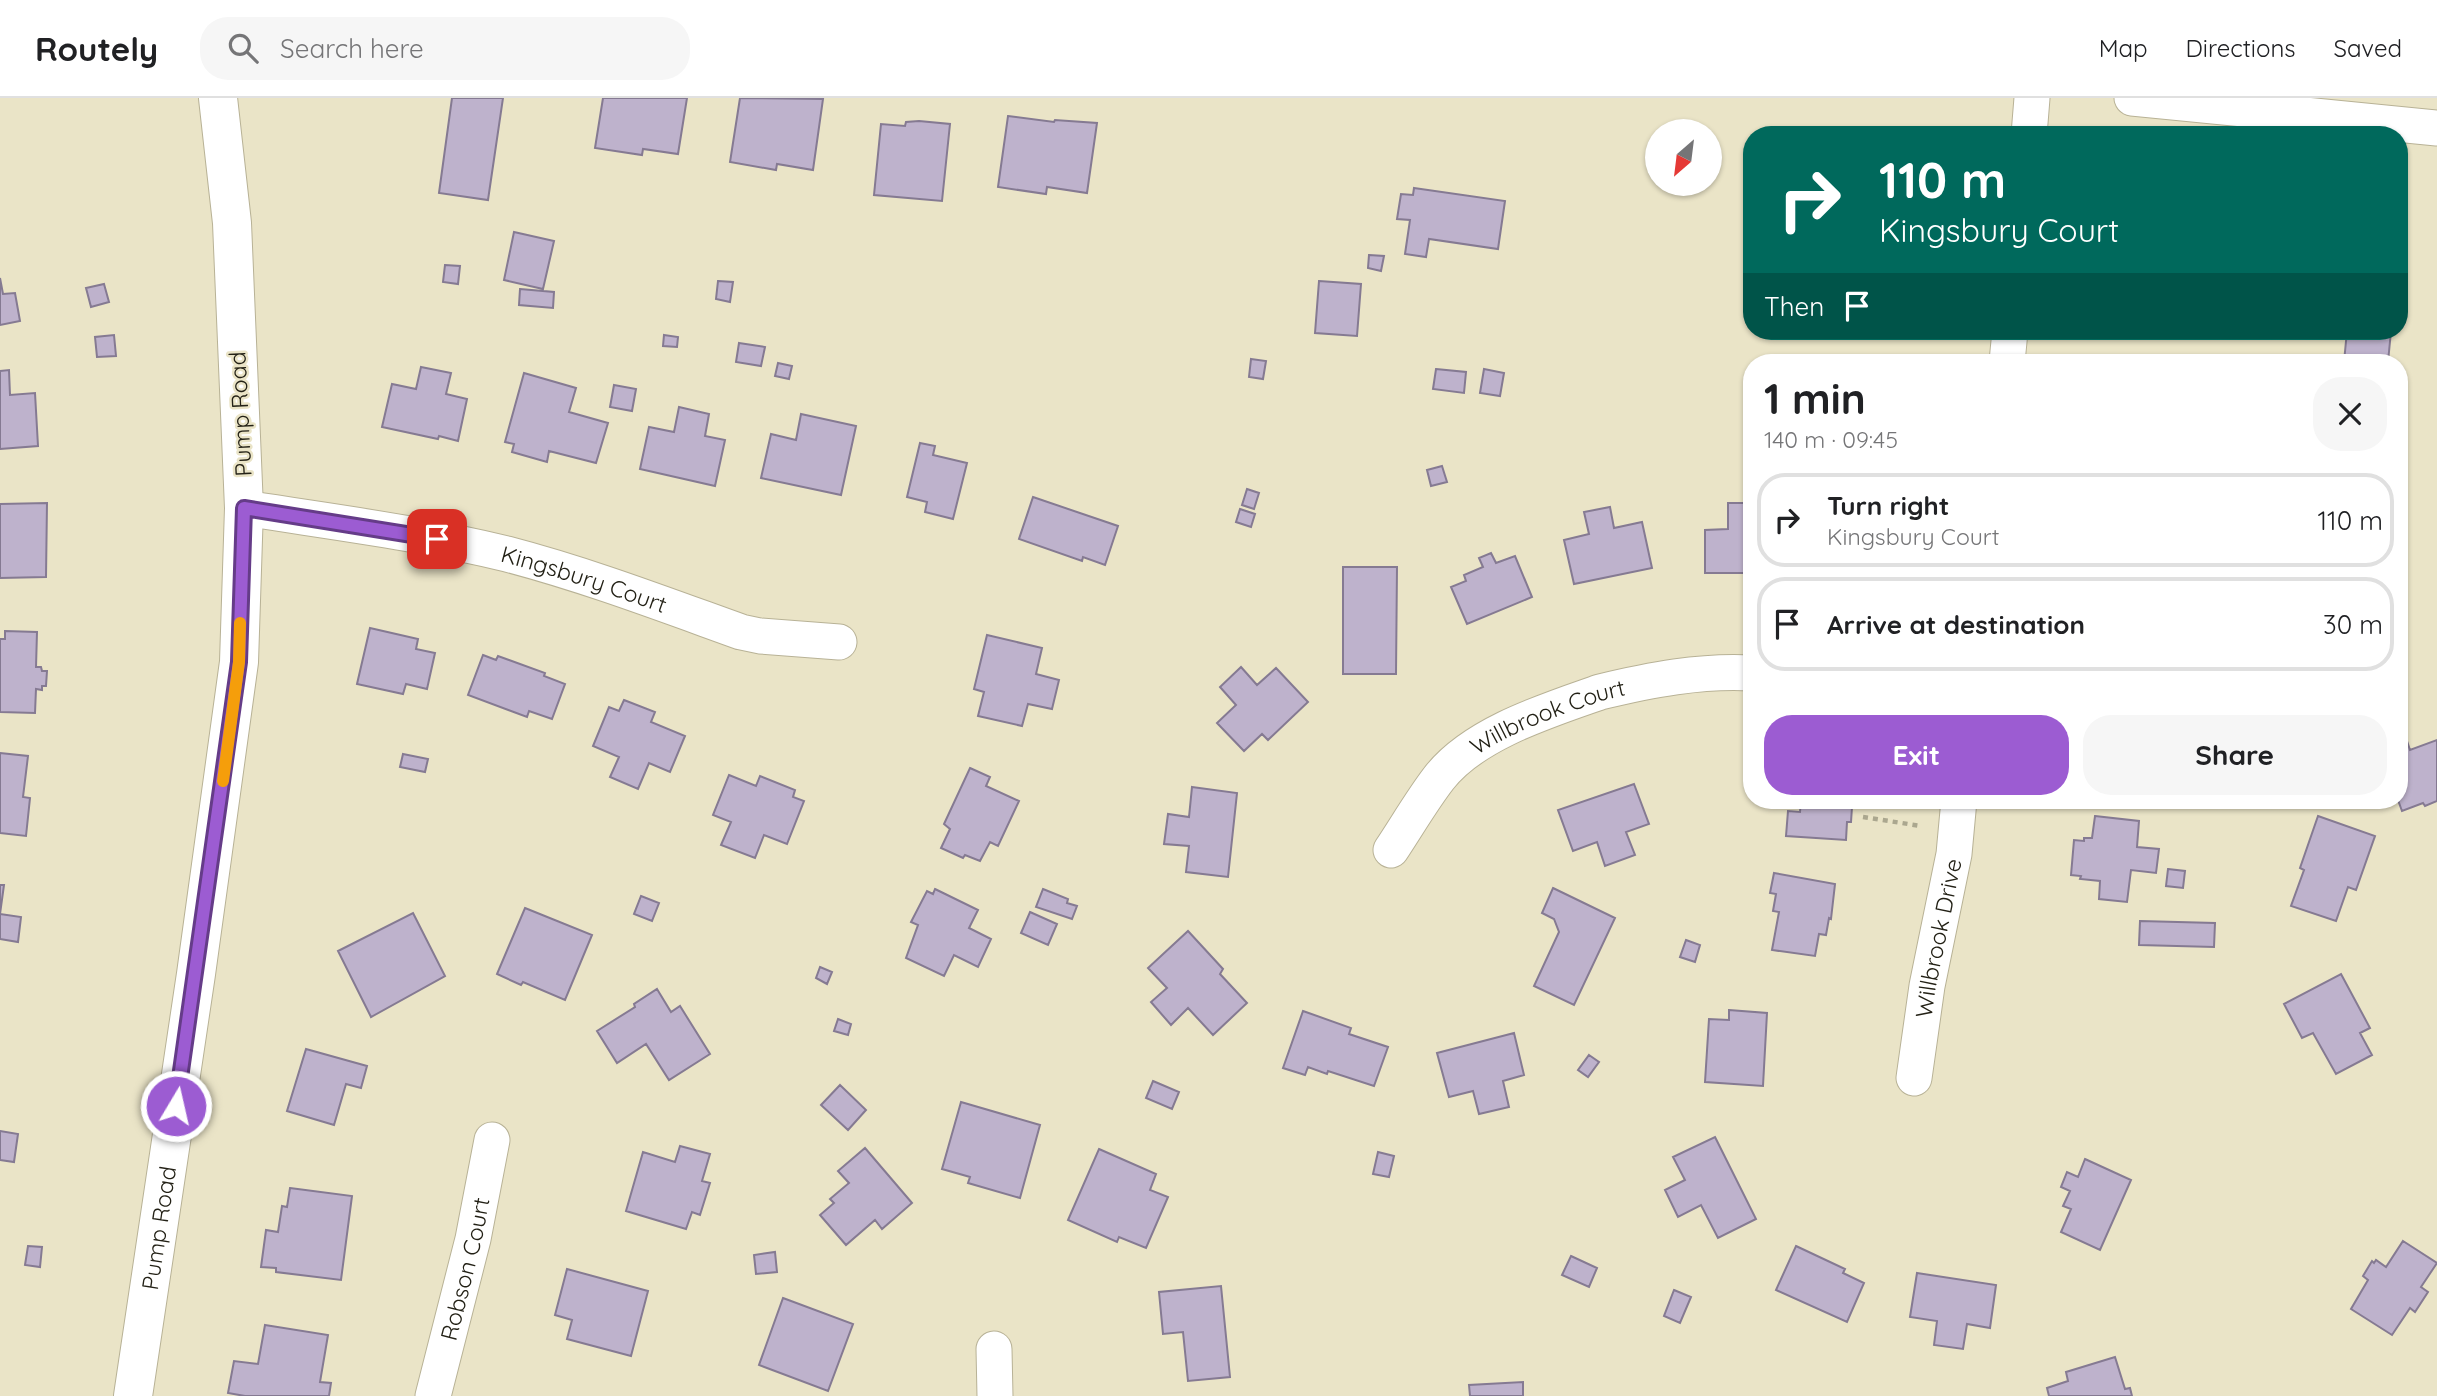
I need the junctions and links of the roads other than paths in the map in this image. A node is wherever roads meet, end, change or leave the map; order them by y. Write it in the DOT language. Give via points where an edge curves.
graph roads {
  1 [pos="218,98"];
  2 [pos="2032,98"];
  3 [pos="2132,98"];
  4 [pos="2030,126"];
  5 [pos="2437,128"];
  6 [pos="244,508"];
  7 [pos="839,642"];
  8 [pos="1743,673"];
  9 [pos="1957,815"];
  10 [pos="1391,850"];
  11 [pos="1914,1078"];
  12 [pos="492,1140"];
  13 [pos="994,1349"];
  14 [pos="133,1396"];
  15 [pos="433,1396"];
  16 [pos="995,1396"];
  1 -- 6 [label="main road, Pump Road" via="232,223"];
  2 -- 4 [label="street"];
  3 -- 5 [label="street"];
  6 -- 7 [label="street, Kingsbury Court" via="506,554 584,575 741,632"];
  6 -- 14 [label="main road, Pump Road" via="239,662"];
  8 -- 10 [label="street, Willbrook Court" via="1656,679 1600,692 1513,725 1473,748 1441,776"];
  9 -- 11 [label="street, Willbrook Drive"];
  12 -- 15 [label="street, Robson Court" via="473,1239"];
  13 -- 16 [label="street"];
}
